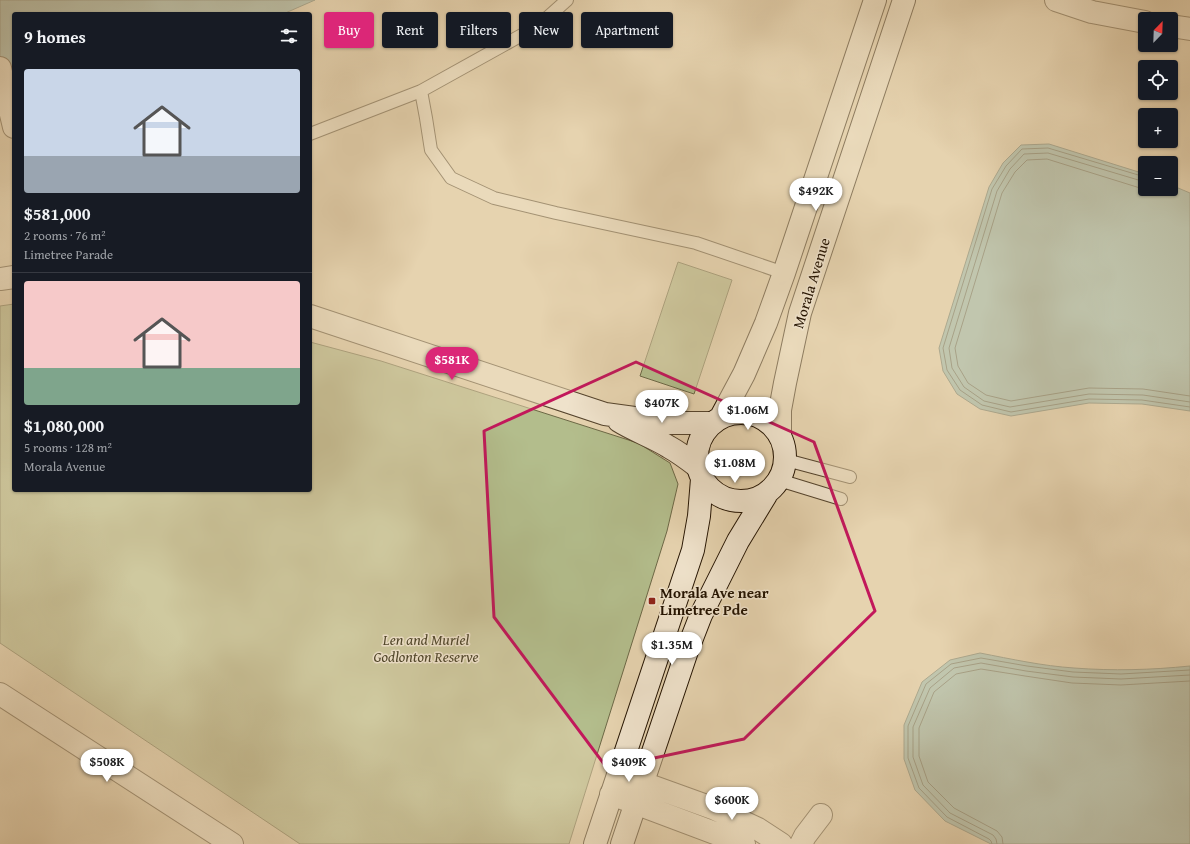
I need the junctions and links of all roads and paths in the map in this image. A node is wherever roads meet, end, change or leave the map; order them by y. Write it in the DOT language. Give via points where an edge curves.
graph roads {
  1 [pos="567,0"];
  2 [pos="875,0"];
  3 [pos="904,0"];
  4 [pos="1056,0"];
  5 [pos="1108,8"];
  6 [pos="1138,19"];
  7 [pos="1178,27"];
  8 [pos="1190,29"];
  9 [pos="0,68"];
  10 [pos="421,92"];
  11 [pos="12,119"];
  12 [pos="312,133"];
  13 [pos="784,273"];
  14 [pos="12,277"];
  15 [pos="0,279"];
  16 [pos="312,317"];
  17 [pos="605,414"];
  18 [pos="717,420"];
  19 [pos="780,434"];
  20 [pos="700,473"];
  21 [pos="850,477"];
  22 [pos="777,478"];
  23 [pos="841,499"];
  24 [pos="0,694"];
  25 [pos="618,774"];
  26 [pos="644,782"];
  27 [pos="611,794"];
  28 [pos="636,803"];
  29 [pos="821,815"];
  30 [pos="229,843"];
  31 [pos="595,844"];
  32 [pos="622,844"];
  33 [pos="744,844"];
  34 [pos="781,844"];
  35 [pos="801,844"];
  1 -- 10 [label="lane" via="538,26"];
  2 -- 13 [label="main road, Morala Avenue"];
  3 -- 19 [label="main road, Morala Avenue" via="800,313 780,410"];
  4 -- 5 [label="main road" via="1092,12"];
  5 -- 6 [label="main road"];
  7 -- 8 [label="main road"];
  9 -- 11 [label="main road"];
  10 -- 12 [label="lane"];
  10 -- 13 [label="lane" via="431,150 451,178 494,198 696,243"];
  13 -- 18 [label="main road, Morala Avenue" via="752,355"];
  14 -- 15 [label="main road"];
  16 -- 17 [label="main road"];
  17 -- 18 [label="main road" via="671,424"];
  17 -- 20 [label="main road" via="669,446 683,455"];
  18 -- 19 [label="main road" via="736,413 748,413 772,424"];
  18 -- 20 [label="main road" via="704,432 699,443 697,455"];
  19 -- 22 [label="main road" via="785,447"];
  20 -- 22 [label="main road" via="719,496 743,502 755,500"];
  20 -- 25 [label="main road" via="699,516 693,550"];
  21 -- 22 [label="lane"];
  22 -- 23 [label="lane"];
  22 -- 26 [label="main road" via="738,541 702,615 687,651"];
  24 -- 30 [label="main road"];
  25 -- 26 [label="main road"];
  25 -- 27 [label="main road"];
  26 -- 28 [label="main road"];
  26 -- 34 [label="main road" via="715,809 758,829"];
  27 -- 28 [label="main road"];
  27 -- 31 [label="main road"];
  28 -- 32 [label="main road"];
  28 -- 33 [label="main road"];
  29 -- 35 [label="main road"];
}
